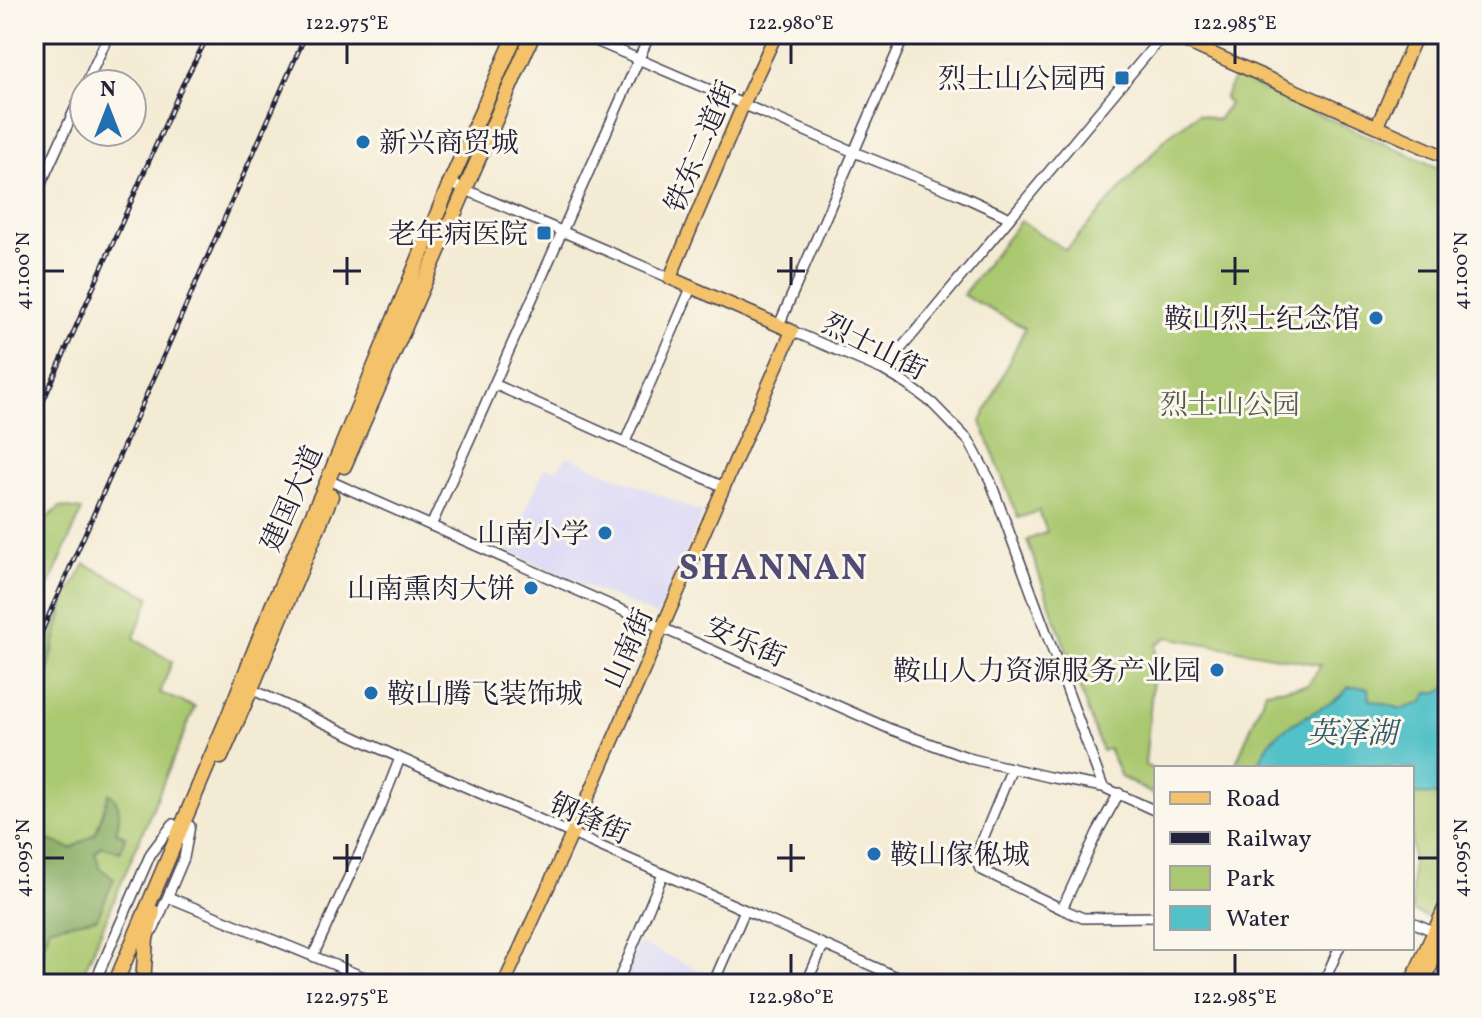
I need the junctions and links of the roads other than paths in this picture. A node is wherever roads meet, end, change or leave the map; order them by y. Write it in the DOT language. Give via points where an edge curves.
graph roads {
  1 [pos="109,34"];
  2 [pos="516,34"];
  3 [pos="533,34"];
  4 [pos="580,34"];
  5 [pos="650,34"];
  6 [pos="776,34"];
  7 [pos="905,34"];
  8 [pos="1166,34"];
  9 [pos="1417,34"];
  10 [pos="639,60"];
  11 [pos="94,68"];
  12 [pos="743,105"];
  13 [pos="68,124"];
  14 [pos="1377,126"];
  15 [pos="854,152"];
  16 [pos="1448,158"];
  17 [pos="450,183"];
  18 [pos="465,189"];
  19 [pos="34,199"];
  20 [pos="1010,218"];
  21 [pos="561,231"];
  22 [pos="670,278"];
  23 [pos="691,288"];
  24 [pos="779,325"];
  25 [pos="792,331"];
  26 [pos="883,370"];
  27 [pos="494,384"];
  28 [pos="625,442"];
  29 [pos="332,482"];
  30 [pos="724,487"];
  31 [pos="431,526"];
  32 [pos="273,604"];
  33 [pos="662,628"];
  34 [pos="251,689"];
  35 [pos="400,758"];
  36 [pos="1012,768"];
  37 [pos="1103,787"];
  38 [pos="1119,793"];
  39 [pos="1154,810"];
  40 [pos="173,824"];
  41 [pos="572,834"];
  42 [pos="663,874"];
  43 [pos="166,891"];
  44 [pos="1448,900"];
  45 [pos="1062,909"];
  46 [pos="745,910"];
  47 [pos="1154,917"];
  48 [pos="1414,923"];
  49 [pos="1444,933"];
  50 [pos="823,946"];
  51 [pos="1338,950"];
  52 [pos="313,956"];
  53 [pos="94,984"];
  54 [pos="104,984"];
  55 [pos="115,984"];
  56 [pos="143,984"];
  57 [pos="150,984"];
  58 [pos="381,984"];
  59 [pos="504,984"];
  60 [pos="617,984"];
  61 [pos="713,984"];
  62 [pos="806,984"];
  63 [pos="913,984"];
  64 [pos="1323,984"];
  65 [pos="1410,984"];
  66 [pos="1423,984"];
  1 -- 11 [label="street"];
  2 -- 17 [label="highway, 建国大道"];
  3 -- 18 [label="highway, 建国大道"];
  4 -- 10 [label="street"];
  5 -- 10 [label="street"];
  6 -- 12 [label="main road, 铁东二道街"];
  7 -- 15 [label="street"];
  8 -- 14 [label="main road"];
  8 -- 20 [label="street"];
  9 -- 14 [label="main road"];
  10 -- 12 [label="street"];
  10 -- 21 [label="street"];
  12 -- 15 [label="street"];
  12 -- 22 [label="main road, 铁东二道街"];
  13 -- 19 [label="street"];
  14 -- 16 [label="main road"];
  15 -- 20 [label="street"];
  15 -- 24 [label="street"];
  17 -- 18 [label="street, 烈士山街"];
  17 -- 29 [label="highway, 建国大道"];
  18 -- 21 [label="street, 烈士山街"];
  18 -- 29 [label="highway, 建国大道"];
  20 -- 26 [label="street"];
  21 -- 22 [label="street, 烈士山街"];
  21 -- 27 [label="street"];
  22 -- 23 [label="main road, 烈士山街"];
  23 -- 24 [label="main road, 烈士山街"];
  23 -- 28 [label="street"];
  24 -- 25 [label="main road, 烈士山街"];
  25 -- 26 [label="street, 烈士山街"];
  25 -- 30 [label="main road, 山南街"];
  26 -- 37 [label="street, 烈士山街" via="932,403 981,460"];
  27 -- 28 [label="street"];
  27 -- 31 [label="street"];
  28 -- 30 [label="street"];
  29 -- 31 [label="street, 安乐街"];
  29 -- 32 [label="highway, 建国大道"];
  29 -- 34 [label="highway, 建国大道"];
  30 -- 33 [label="main road, 山南街"];
  31 -- 33 [label="street, 安乐街"];
  32 -- 40 [label="highway" via="238,670"];
  32 -- 55 [label="highway, 建国大道"];
  33 -- 36 [label="street, 安乐街" via="890,729"];
  33 -- 41 [label="main road, 山南街"];
  34 -- 35 [label="street, 钢锋街"];
  34 -- 43 [label="highway, 建国大道"];
  35 -- 41 [label="street, 钢锋街"];
  35 -- 52 [label="street"];
  36 -- 37 [label="street, 安乐街"];
  36 -- 45 [label="street" via="975,858 980,869"];
  37 -- 38 [label="street, 安乐街"];
  38 -- 39 [label="street, 安乐街"];
  38 -- 45 [label="street"];
  40 -- 53 [label="street" via="151,853"];
  40 -- 54 [label="highway"];
  41 -- 42 [label="street, 钢锋街"];
  41 -- 59 [label="main road, 山南街"];
  42 -- 46 [label="street, 钢锋街"];
  42 -- 60 [label="street"];
  43 -- 52 [label="street"];
  43 -- 56 [label="highway, 建国大道" via="146,939"];
  43 -- 57 [label="street" via="153,931"];
  44 -- 49 [label="main road"];
  45 -- 47 [label="street" via="1083,918"];
  46 -- 50 [label="street, 钢锋街"];
  46 -- 61 [label="street"];
  48 -- 49 [label="street"];
  49 -- 65 [label="main road"];
  49 -- 66 [label="main road"];
  50 -- 62 [label="street"];
  50 -- 63 [label="street, 钢锋街"];
  51 -- 64 [label="street"];
  52 -- 58 [label="street"];
}
